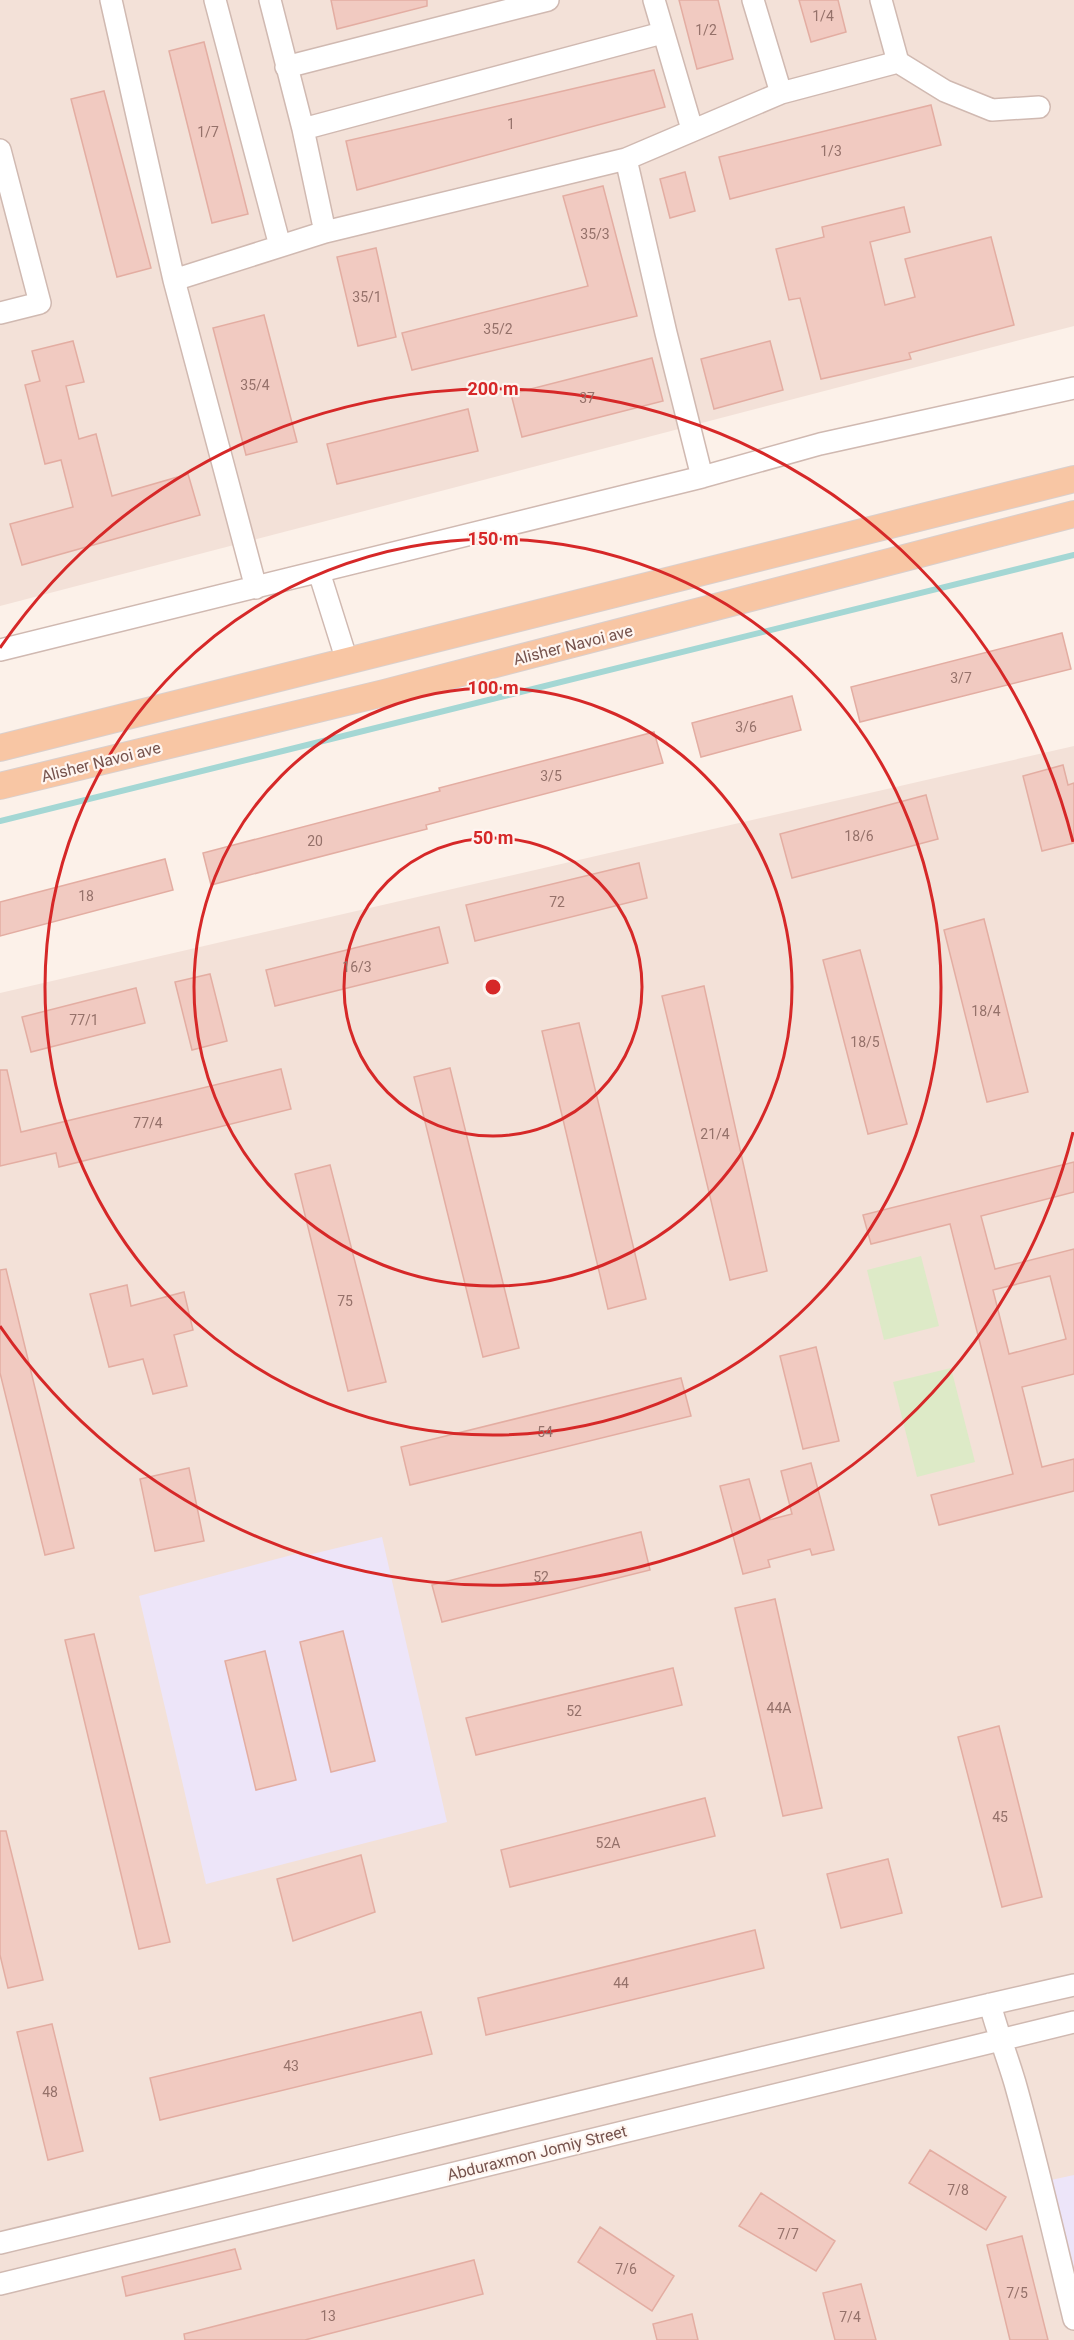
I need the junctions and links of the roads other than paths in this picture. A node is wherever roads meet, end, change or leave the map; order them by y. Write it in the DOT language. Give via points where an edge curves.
graph roads {
  1 [pos="215,0"];
  2 [pos="270,0"];
  3 [pos="548,0"];
  4 [pos="654,0"];
  5 [pos="753,0"];
  6 [pos="881,0"];
  7 [pos="117,2"];
  8 [pos="662,33"];
  9 [pos="898,62"];
  10 [pos="286,67"];
  11 [pos="781,93"];
  12 [pos="1039,107"];
  13 [pos="303,129"];
  14 [pos="692,129"];
  15 [pos="0,150"];
  16 [pos="626,159"];
  17 [pos="325,232"];
  18 [pos="280,246"];
  19 [pos="174,280"];
  20 [pos="0,313"];
  21 [pos="1074,388"];
  22 [pos="702,477"];
  23 [pos="1074,479"];
  24 [pos="1074,514"];
  25 [pos="319,572"];
  26 [pos="255,588"];
  27 [pos="0,650"];
  28 [pos="347,661"];
  29 [pos="0,748"];
  30 [pos="0,786"];
  31 [pos="1074,1985"];
  32 [pos="990,2004"];
  33 [pos="1074,2022"];
  34 [pos="1000,2040"];
  35 [pos="0,2242"];
  36 [pos="0,2284"];
  37 [pos="1074,2319"];
  1 -- 18 [label="street"];
  2 -- 10 [label="street"];
  3 -- 10 [label="street"];
  4 -- 8 [label="street"];
  5 -- 11 [label="street"];
  6 -- 9 [label="street"];
  7 -- 19 [label="street"];
  8 -- 13 [label="street"];
  8 -- 14 [label="street"];
  9 -- 11 [label="street"];
  9 -- 12 [label="street" via="945,91 992,111"];
  10 -- 13 [label="street"];
  11 -- 14 [label="street"];
  13 -- 17 [label="street"];
  14 -- 16 [label="street"];
  15 -- 20 [label="street" via="40,303"];
  16 -- 17 [label="street"];
  16 -- 22 [label="street"];
  17 -- 18 [label="street"];
  18 -- 19 [label="street"];
  19 -- 26 [label="street"];
  21 -- 22 [label="street" via="820,444"];
  22 -- 25 [label="street"];
  23 -- 28 [label="main road"];
  24 -- 30 [label="main road, Alisher Navoi ave" via="442,678"];
  25 -- 26 [label="street"];
  25 -- 28 [label="street"];
  26 -- 27 [label="street"];
  28 -- 29 [label="main road"];
  31 -- 32 [label="street"];
  32 -- 34 [label="street"];
  32 -- 35 [label="street"];
  33 -- 34 [label="street, Abduraxmon Jomiy Street"];
  34 -- 36 [label="street, Abduraxmon Jomiy Street"];
  34 -- 37 [label="street" via="1014,2080"];
}
